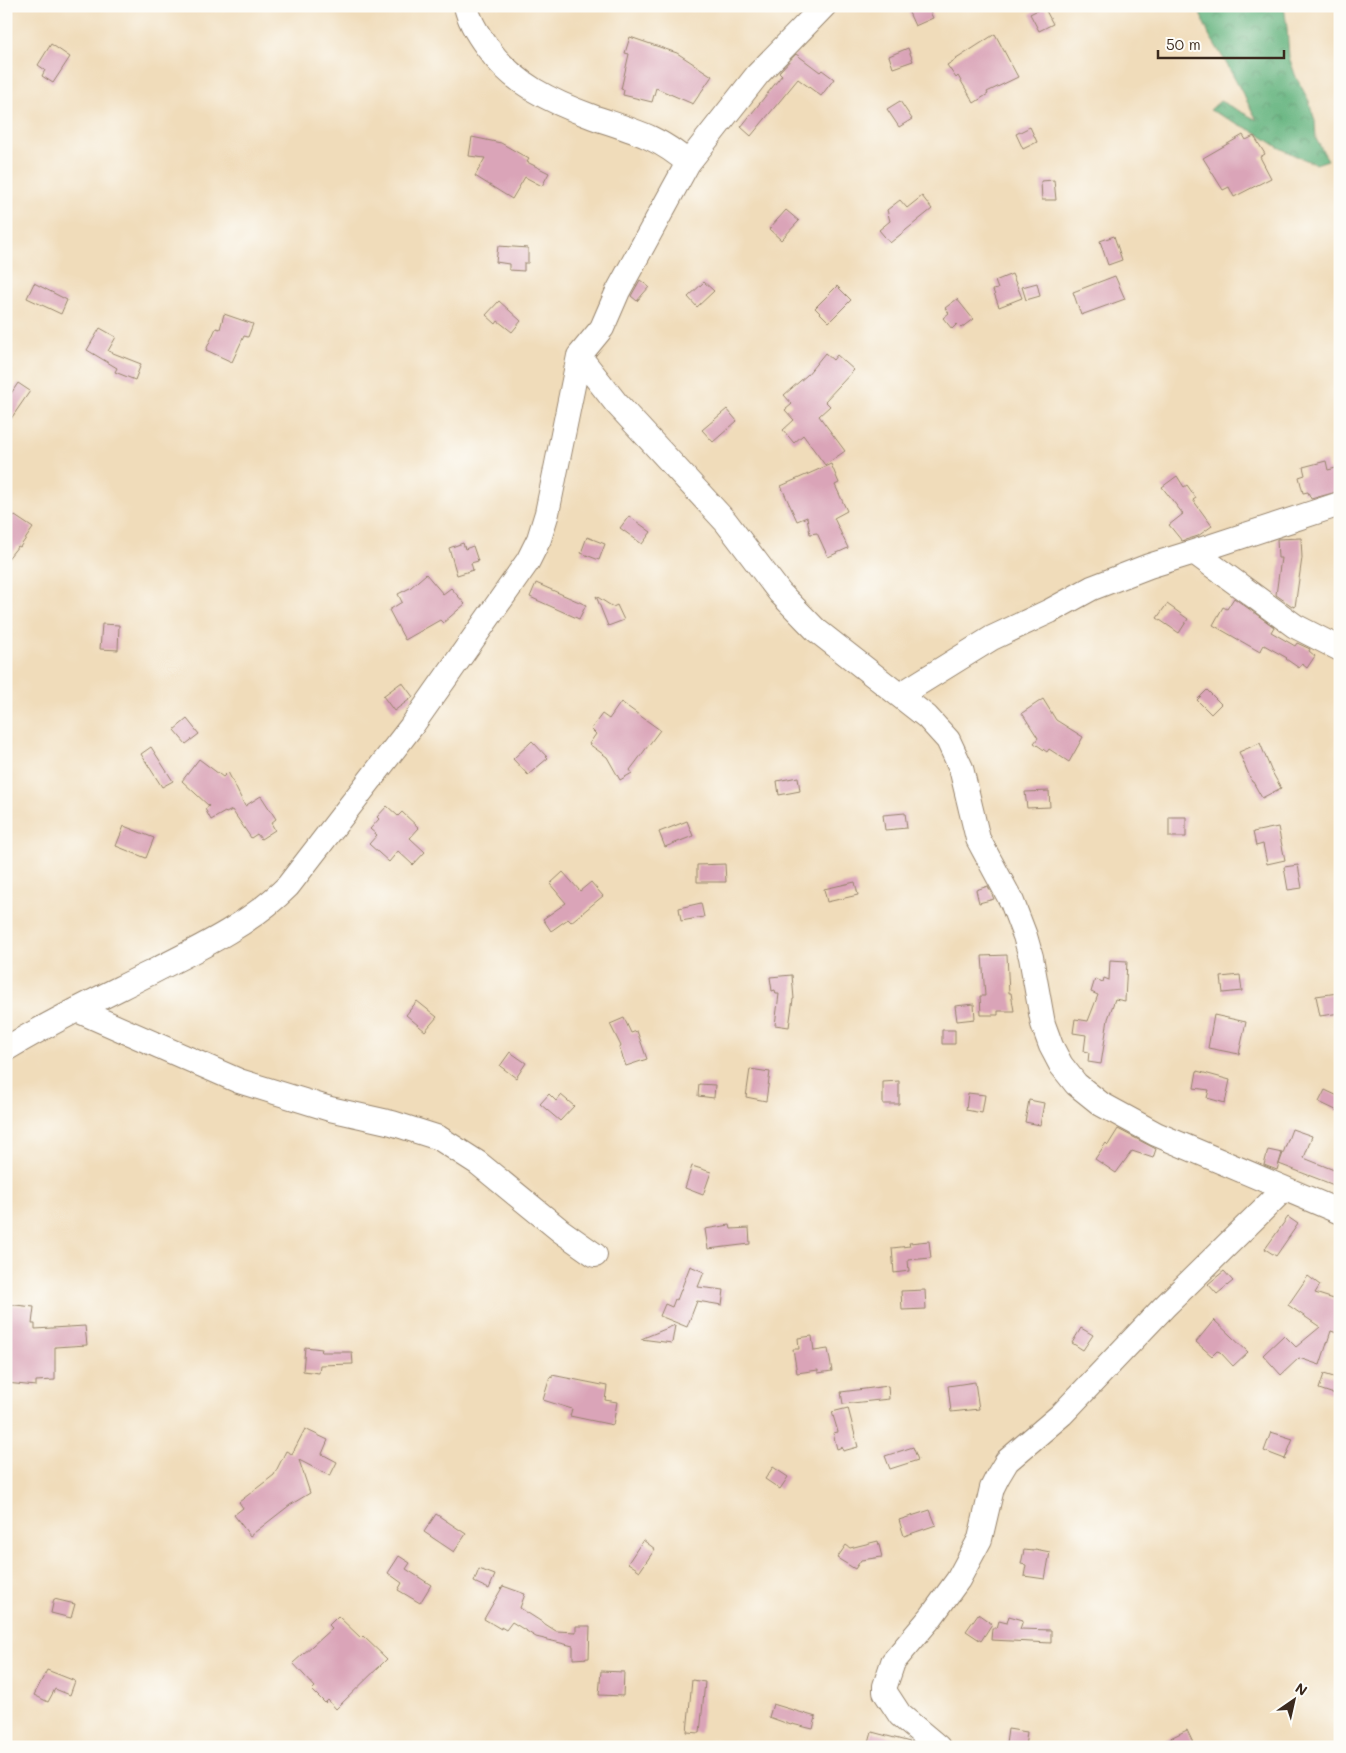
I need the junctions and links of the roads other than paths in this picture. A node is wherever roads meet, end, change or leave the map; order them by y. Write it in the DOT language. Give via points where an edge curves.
graph roads {
  1 [pos="466,6"];
  2 [pos="824,6"];
  3 [pos="688,163"];
  4 [pos="579,356"];
  5 [pos="1340,504"];
  6 [pos="1194,552"];
  7 [pos="1340,649"];
  8 [pos="900,694"];
  9 [pos="77,1010"];
  10 [pos="6,1048"];
  11 [pos="1284,1189"];
  12 [pos="1340,1212"];
  13 [pos="595,1255"];
  14 [pos="938,1747"];
  1 -- 3 [label="street" via="480,38 509,72 546,98 653,138"];
  2 -- 3 [label="street" via="758,74"];
  3 -- 4 [label="street" via="618,291 602,328"];
  4 -- 8 [label="street" via="616,403 726,522 780,593 816,630"];
  4 -- 9 [label="street" via="539,539 506,594 412,728 288,886 270,904 233,930"];
  5 -- 6 [label="street"];
  6 -- 7 [label="street" via="1295,626"];
  6 -- 8 [label="street" via="1092,588 992,638"];
  8 -- 11 [label="street" via="948,740 961,768 978,839 1012,902 1025,936 1043,1024 1061,1065 1076,1084 1101,1104 1156,1134"];
  9 -- 10 [label="street"];
  9 -- 13 [label="street" via="239,1081 330,1108 392,1122 439,1138 478,1162"];
  11 -- 12 [label="street"];
  11 -- 14 [label="street" via="1164,1307 1062,1414 1007,1461 992,1488 976,1547 958,1580 893,1662 885,1686 885,1692 900,1715"];
}
